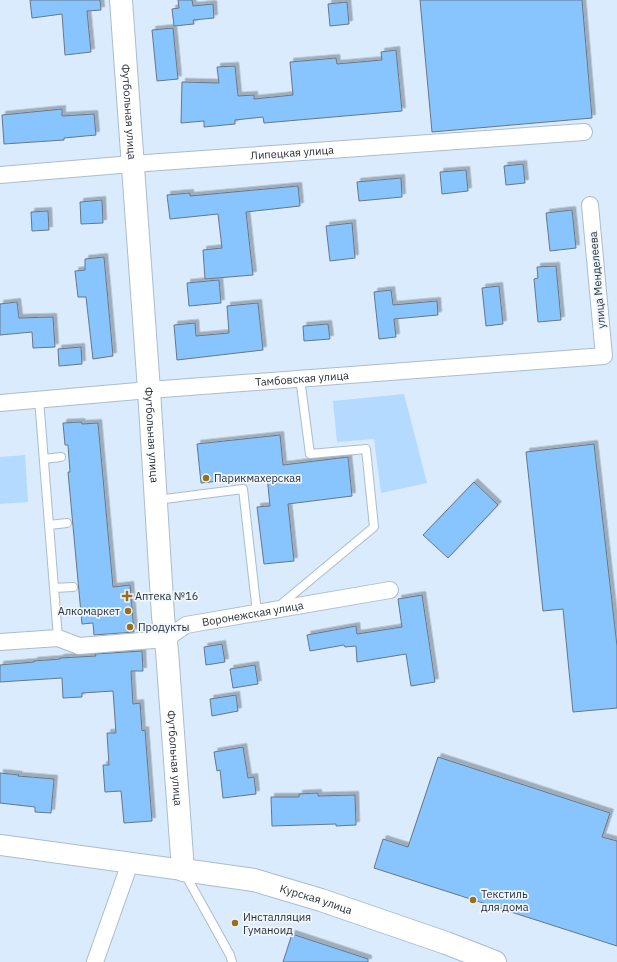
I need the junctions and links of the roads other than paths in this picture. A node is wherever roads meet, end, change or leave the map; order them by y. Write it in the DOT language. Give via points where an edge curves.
graph roads {
  1 [pos="121,0"];
  2 [pos="584,132"];
  3 [pos="132,164"];
  4 [pos="0,176"];
  5 [pos="590,204"];
  6 [pos="604,356"];
  7 [pos="300,378"];
  8 [pos="149,390"];
  9 [pos="39,399"];
  10 [pos="0,403"];
  11 [pos="61,457"];
  12 [pos="44,459"];
  13 [pos="156,500"];
  14 [pos="67,523"];
  15 [pos="49,524"];
  16 [pos="73,587"];
  17 [pos="54,588"];
  18 [pos="390,590"];
  19 [pos="275,609"];
  20 [pos="257,612"];
  21 [pos="58,638"];
  22 [pos="166,639"];
  23 [pos="0,642"];
  24 [pos="0,845"];
  25 [pos="130,863"];
  26 [pos="183,870"];
  27 [pos="95,962"];
  28 [pos="232,962"];
  29 [pos="495,962"];
  1 -- 3 [label="main road, Футбольная улица"];
  2 -- 3 [label="street, Липецкая улица"];
  3 -- 4 [label="street, Липецкая улица"];
  3 -- 8 [label="main road, Футбольная улица"];
  5 -- 6 [label="street, улица Менделеева"];
  6 -- 7 [label="street, Тамбовская улица"];
  7 -- 8 [label="street, Тамбовская улица"];
  7 -- 19 [label="lane" via="310,454 366,450 374,526"];
  8 -- 9 [label="street, Тамбовская улица"];
  8 -- 13 [label="main road, Футбольная улица"];
  9 -- 10 [label="street, Тамбовская улица"];
  9 -- 12 [label="lane"];
  11 -- 12 [label="lane"];
  12 -- 15 [label="lane"];
  13 -- 20 [label="lane" via="243,489"];
  13 -- 22 [label="main road, Футбольная улица"];
  14 -- 15 [label="lane"];
  15 -- 17 [label="lane"];
  16 -- 17 [label="lane"];
  17 -- 21 [label="lane"];
  18 -- 19 [label="street, Воронежская улица"];
  19 -- 20 [label="street, Воронежская улица"];
  20 -- 22 [label="street, Воронежская улица" via="186,625"];
  21 -- 22 [label="street" via="79,646"];
  21 -- 23 [label="street"];
  22 -- 26 [label="main road, Футбольная улица"];
  24 -- 25 [label="street, Курская улица"];
  25 -- 26 [label="street, Курская улица"];
  25 -- 27 [label="street"];
  26 -- 28 [label="lane"];
  26 -- 29 [label="main road, Курская улица" via="254,880 321,900"];
}
